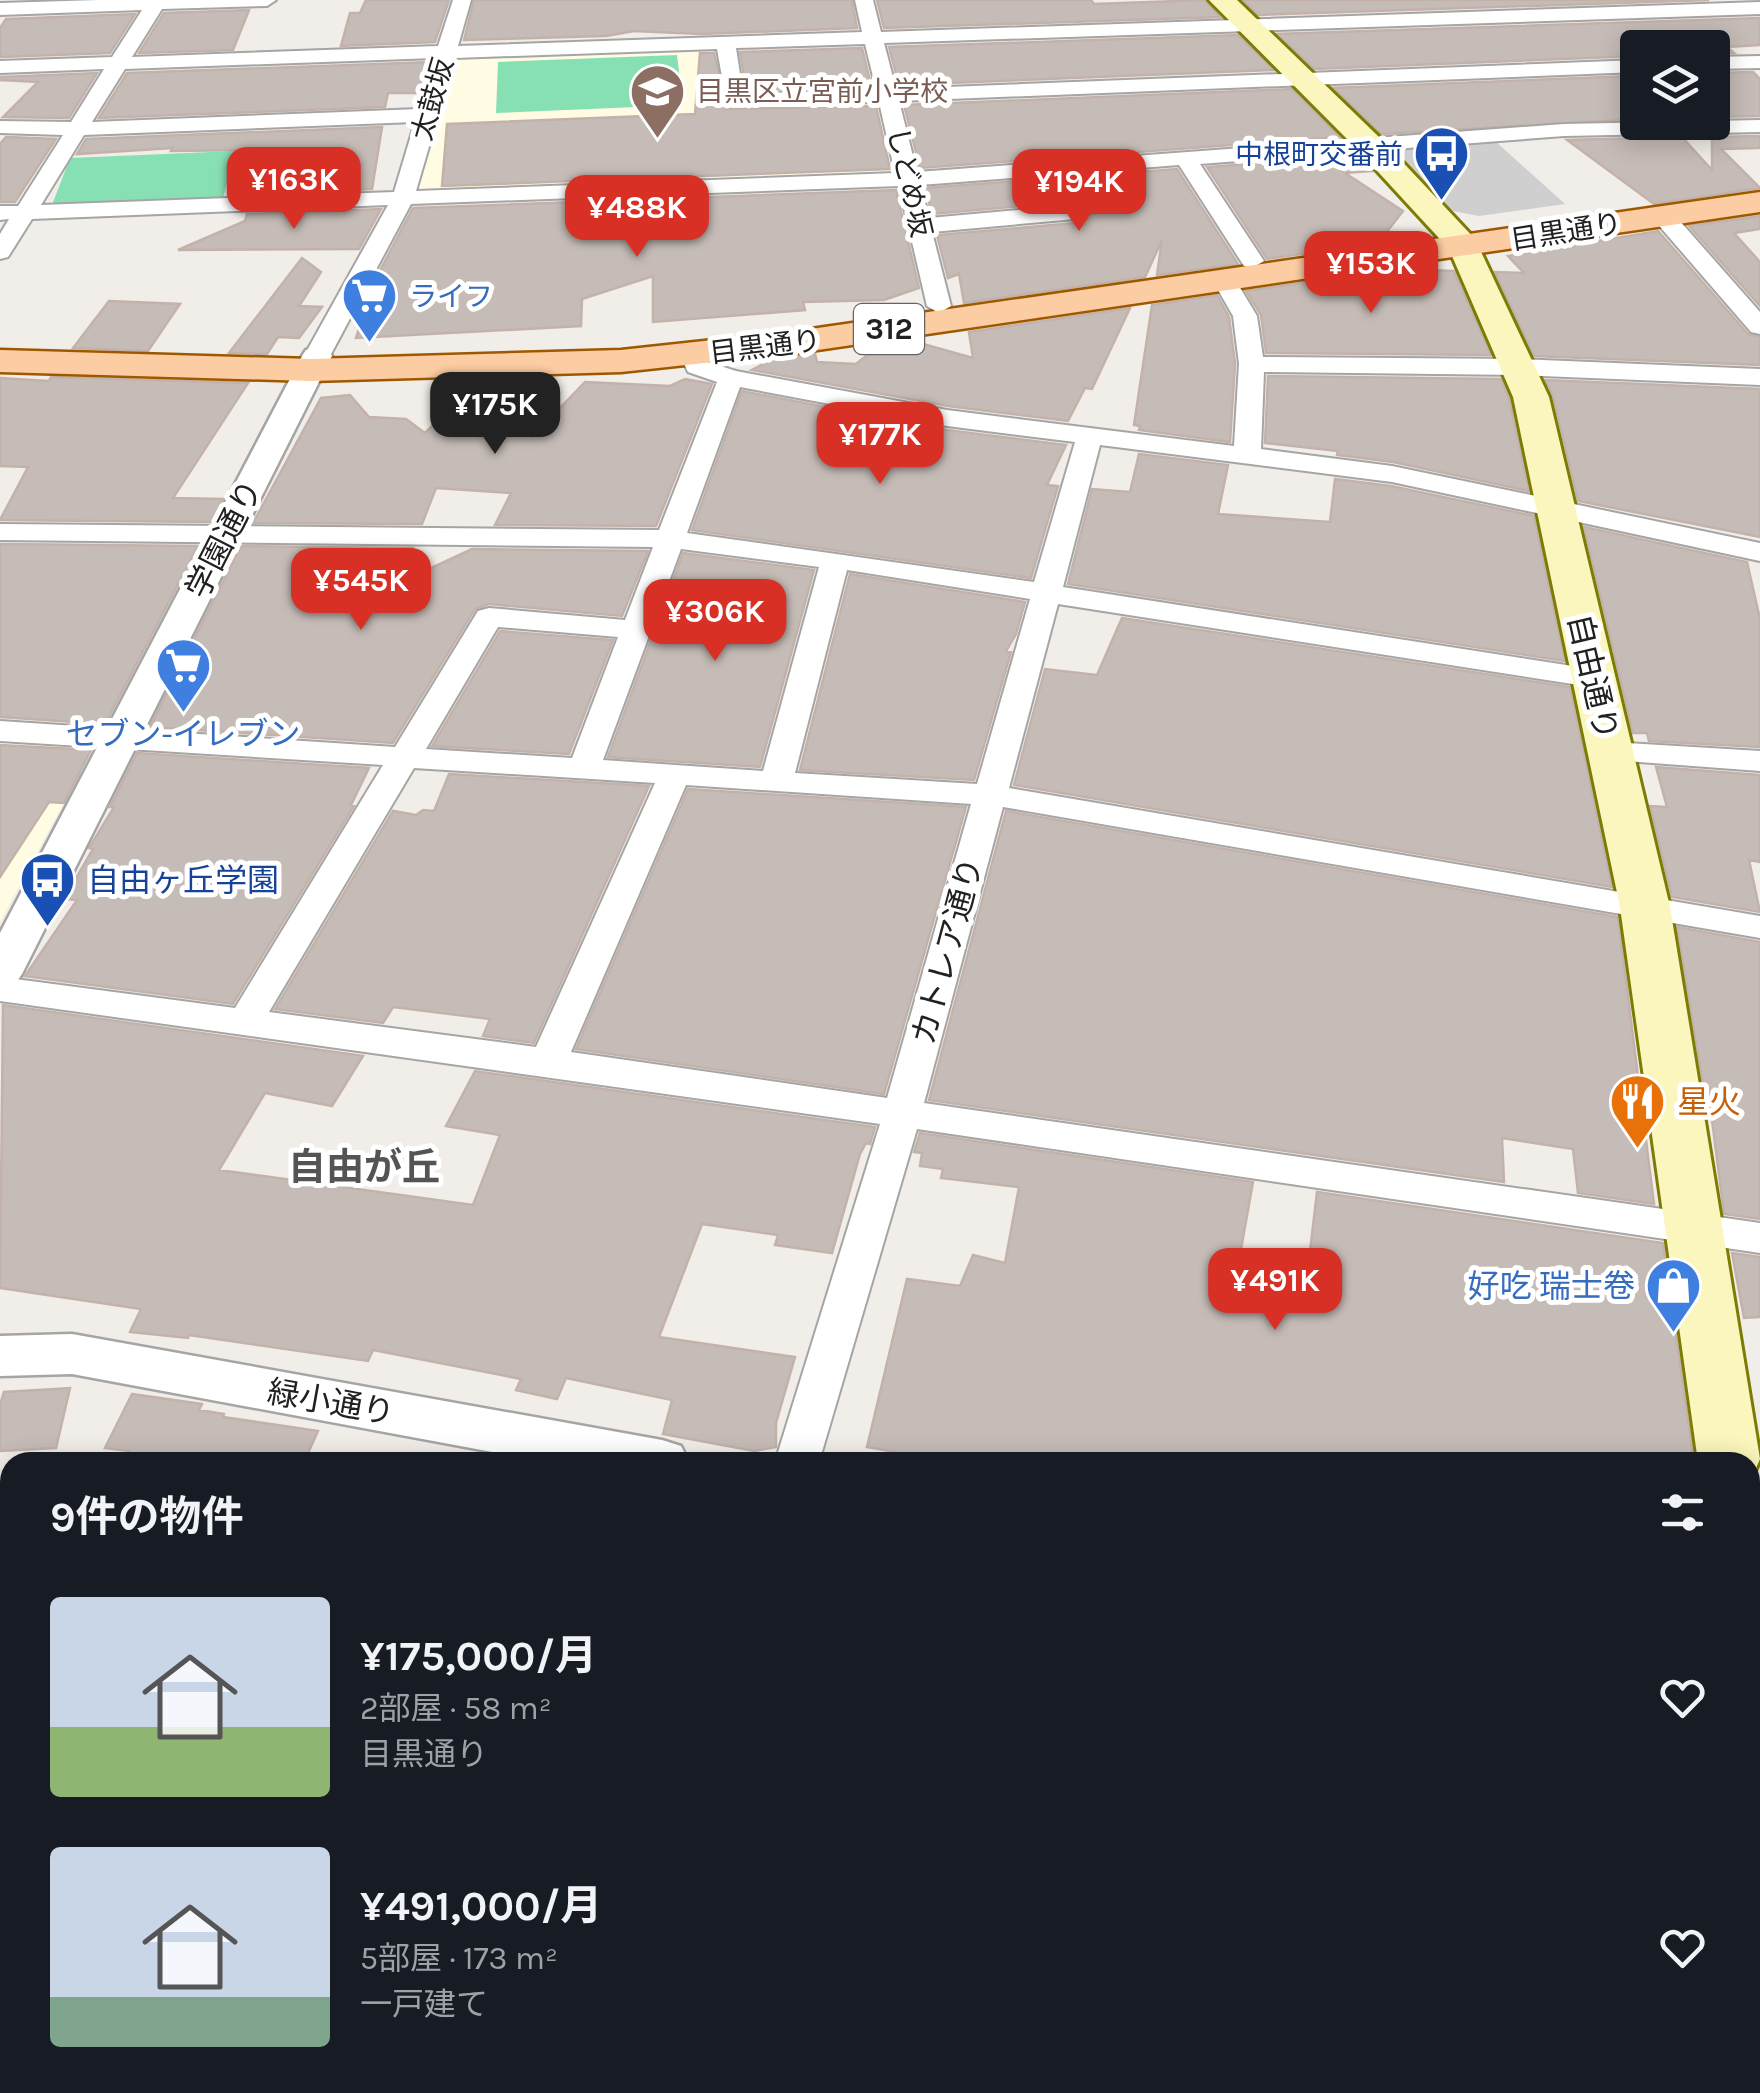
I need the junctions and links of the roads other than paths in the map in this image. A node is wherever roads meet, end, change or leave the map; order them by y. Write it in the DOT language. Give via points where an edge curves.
graph roads {
  1 [pos="267,0"];
  2 [pos="462,0"];
  3 [pos="864,0"];
  4 [pos="1727,0"];
  5 [pos="157,2"];
  6 [pos="1567,2"];
  7 [pos="1760,8"];
  8 [pos="0,9"];
  9 [pos="1235,13"];
  10 [pos="873,33"];
  11 [pos="726,44"];
  12 [pos="446,50"];
  13 [pos="0,59"];
  14 [pos="121,62"];
  15 [pos="1760,62"];
  16 [pos="1730,63"];
  17 [pos="1620,67"];
  18 [pos="0,68"];
  19 [pos="1303,80"];
  20 [pos="889,96"];
  21 [pos="427,115"];
  22 [pos="1760,126"];
  23 [pos="0,127"];
  24 [pos="78,129"];
  25 [pos="1368,144"];
  26 [pos="1185,158"];
  27 [pos="910,178"];
  28 [pos="1760,187"];
  29 [pos="403,198"];
  30 [pos="1760,202"];
  31 [pos="1075,212"];
  32 [pos="11,213"];
  33 [pos="1663,216"];
  34 [pos="921,226"];
  35 [pos="1457,239"];
  36 [pos="0,252"];
  37 [pos="1238,271"];
  38 [pos="938,306"];
  39 [pos="1760,327"];
  40 [pos="0,347"];
  41 [pos="693,355"];
  42 [pos="0,361"];
  43 [pos="314,363"];
  44 [pos="1252,364"];
  45 [pos="1520,367"];
  46 [pos="1760,377"];
  47 [pos="731,378"];
  48 [pos="1089,438"];
  49 [pos="1247,455"];
  50 [pos="1555,507"];
  51 [pos="0,532"];
  52 [pos="226,535"];
  53 [pos="670,539"];
  54 [pos="1760,552"];
  55 [pos="836,560"];
  56 [pos="1045,594"];
  57 [pos="638,630"];
  58 [pos="1592,678"];
  59 [pos="0,731"];
  60 [pos="122,739"];
  61 [pos="1610,752"];
  62 [pos="402,759"];
  63 [pos="1760,761"];
  64 [pos="584,768"];
  65 [pos="675,774"];
  66 [pos="776,782"];
  67 [pos="989,795"];
  68 [pos="1645,908"];
  69 [pos="1760,927"];
  70 [pos="0,974"];
  71 [pos="0,990"];
  72 [pos="244,1023"];
  73 [pos="548,1062"];
  74 [pos="902,1114"];
  75 [pos="1696,1230"];
  76 [pos="1760,1238"];
  77 [pos="0,1356"];
  78 [pos="607,1452"];
  79 [pos="800,1452"];
  80 [pos="1727,1452"];
  1 -- 5 [label="street"];
  2 -- 12 [label="street, 太鼓坂"];
  3 -- 10 [label="street, しどめ坂"];
  4 -- 6 [label="street"];
  5 -- 8 [label="street"];
  5 -- 14 [label="street"];
  6 -- 9 [label="street"];
  7 -- 9 [label="street"];
  9 -- 10 [label="street"];
  9 -- 19 [label="main road, 自由通り"];
  10 -- 11 [label="street"];
  10 -- 12 [label="street"];
  10 -- 20 [label="street, しどめ坂"];
  11 -- 12 [label="street"];
  11 -- 20 [label="street" via="734,101"];
  12 -- 14 [label="street"];
  12 -- 21 [label="street, 太鼓坂"];
  13 -- 14 [label="street"];
  14 -- 18 [label="street"];
  14 -- 24 [label="street"];
  15 -- 16 [label="street"];
  17 -- 19 [label="street"];
  19 -- 20 [label="street"];
  19 -- 25 [label="main road, 自由通り"];
  20 -- 27 [label="street, しどめ坂"];
  21 -- 24 [label="street"];
  21 -- 29 [label="street, 太鼓坂"];
  22 -- 25 [label="street"];
  23 -- 24 [label="street"];
  24 -- 32 [label="street"];
  25 -- 26 [label="street"];
  25 -- 35 [label="main road, 自由通り"];
  26 -- 27 [label="street"];
  26 -- 37 [label="street"];
  27 -- 29 [label="street"];
  27 -- 34 [label="street, しどめ坂"];
  28 -- 35 [label="main road, 目黒通り / 312"];
  29 -- 32 [label="street"];
  29 -- 43 [label="street, 太鼓坂"];
  30 -- 33 [label="main road, 目黒通り / 312"];
  31 -- 34 [label="street"];
  32 -- 36 [label="street"];
  33 -- 35 [label="main road, 目黒通り / 312"];
  33 -- 39 [label="street"];
  34 -- 38 [label="street, しどめ坂"];
  35 -- 37 [label="main road, 目黒通り / 312"];
  35 -- 45 [label="main road, 自由通り"];
  37 -- 38 [label="main road, 目黒通り / 312"];
  37 -- 41 [label="main road, 目黒通り / 312"];
  37 -- 44 [label="street"];
  38 -- 43 [label="main road, 目黒通り / 312" via="615,345"];
  40 -- 43 [label="main road, 目黒通り / 312"];
  41 -- 43 [label="main road, 目黒通り / 312" via="545,366"];
  41 -- 47 [label="street" via="697,367"];
  42 -- 43 [label="main road, 目黒通り / 312"];
  43 -- 52 [label="street, 学園通り"];
  44 -- 45 [label="street"];
  44 -- 49 [label="street"];
  45 -- 46 [label="street"];
  45 -- 50 [label="main road, 自由通り"];
  47 -- 48 [label="street"];
  47 -- 53 [label="street"];
  48 -- 49 [label="street"];
  48 -- 56 [label="street, カトレア通り"];
  49 -- 50 [label="street" via="1392,474"];
  50 -- 54 [label="street"];
  50 -- 58 [label="main road, 自由通り"];
  51 -- 52 [label="street"];
  52 -- 53 [label="street"];
  52 -- 60 [label="street, 学園通り"];
  53 -- 55 [label="street"];
  53 -- 57 [label="street"];
  55 -- 56 [label="street"];
  55 -- 66 [label="street"];
  56 -- 58 [label="street"];
  56 -- 67 [label="street, カトレア通り"];
  57 -- 62 [label="street" via="489,617"];
  57 -- 64 [label="street"];
  58 -- 61 [label="main road, 自由通り"];
  59 -- 60 [label="street"];
  60 -- 62 [label="street"];
  60 -- 70 [label="street, 学園通り"];
  61 -- 63 [label="street"];
  61 -- 68 [label="main road, 自由通り"];
  62 -- 64 [label="street"];
  62 -- 72 [label="street"];
  64 -- 65 [label="street"];
  65 -- 66 [label="street"];
  65 -- 73 [label="street"];
  66 -- 67 [label="street"];
  67 -- 68 [label="street"];
  67 -- 74 [label="street, カトレア通り"];
  68 -- 69 [label="street"];
  68 -- 75 [label="main road, 自由通り"];
  71 -- 72 [label="street"];
  72 -- 73 [label="street"];
  73 -- 74 [label="street"];
  74 -- 75 [label="street"];
  74 -- 79 [label="street, カトレア通り"];
  75 -- 76 [label="street"];
  75 -- 80 [label="main road, 自由通り"];
  77 -- 78 [label="street, 緑小通り" via="72,1354"];
}
